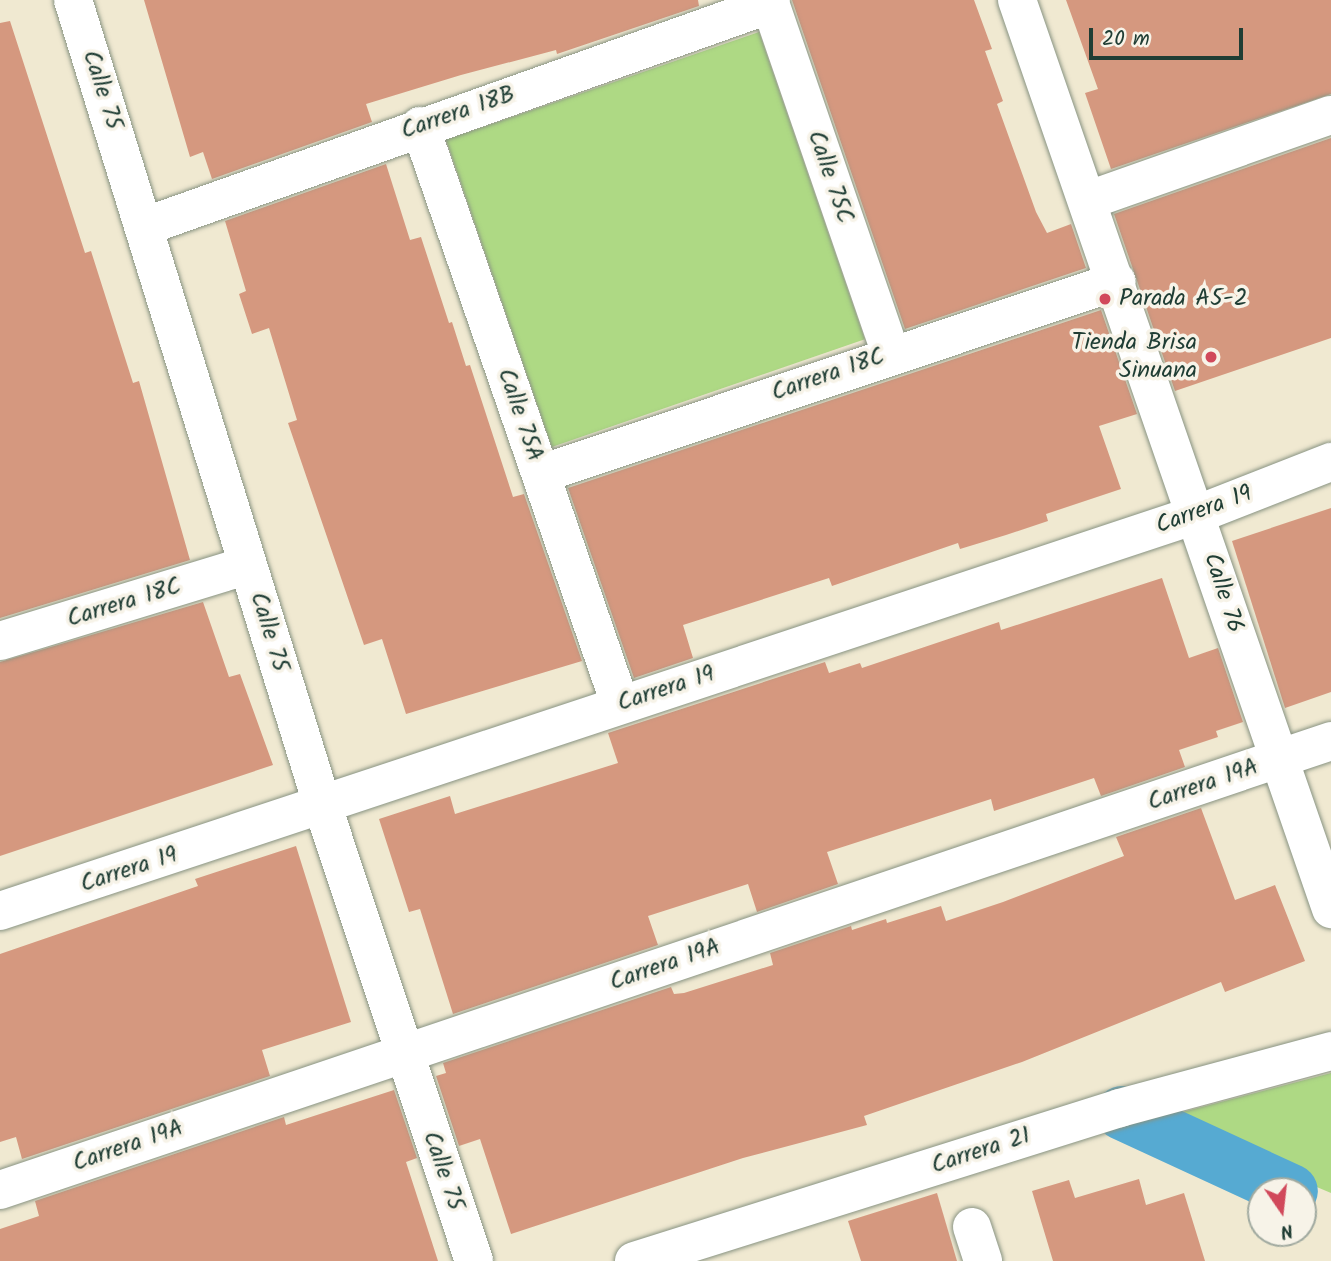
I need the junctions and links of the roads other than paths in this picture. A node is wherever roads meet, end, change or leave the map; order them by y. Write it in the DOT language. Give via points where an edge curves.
graph roads {
  1 [pos="73,0"];
  2 [pos="1017,0"];
  3 [pos="770,2"];
  4 [pos="1331,115"];
  5 [pos="420,126"];
  6 [pos="1089,200"];
  7 [pos="146,226"];
  8 [pos="1117,281"];
  9 [pos="891,354"];
  10 [pos="1331,462"];
  11 [pos="541,474"];
  12 [pos="1198,514"];
  13 [pos="248,565"];
  14 [pos="0,641"];
  15 [pos="620,704"];
  16 [pos="1331,741"];
  17 [pos="1276,760"];
  18 [pos="323,807"];
  19 [pos="1331,909"];
  20 [pos="0,911"];
  21 [pos="1331,1051"];
  22 [pos="402,1053"];
  23 [pos="0,1190"];
  24 [pos="474,1261"];
  25 [pos="635,1261"];
  1 -- 7 [label="street, Calle 75"];
  2 -- 6 [label="street, Calle 76"];
  3 -- 5 [label="street, Carrera 18B"];
  3 -- 9 [label="street, Calle 75C"];
  4 -- 6 [label="street"];
  5 -- 7 [label="street, Carrera 18B"];
  5 -- 11 [label="street, Calle 75A"];
  6 -- 8 [label="street, Calle 76"];
  7 -- 13 [label="street, Calle 75"];
  8 -- 9 [label="street, Carrera 18C"];
  8 -- 12 [label="street, Calle 76"];
  9 -- 11 [label="street, Carrera 18C"];
  10 -- 12 [label="street, Carrera 19"];
  11 -- 15 [label="street, Calle 75A"];
  12 -- 15 [label="street, Carrera 19"];
  12 -- 17 [label="street, Calle 76"];
  13 -- 14 [label="street, Carrera 18C"];
  13 -- 18 [label="street, Calle 75"];
  15 -- 18 [label="street, Carrera 19"];
  16 -- 17 [label="street, Carrera 19A"];
  17 -- 19 [label="street, Calle 76"];
  17 -- 22 [label="street, Carrera 19A"];
  18 -- 20 [label="street, Carrera 19"];
  18 -- 22 [label="street, Calle 75"];
  21 -- 25 [label="street, Carrera 21" via="1120,1108"];
  22 -- 23 [label="street, Carrera 19A"];
  22 -- 24 [label="street, Calle 75"];
}
